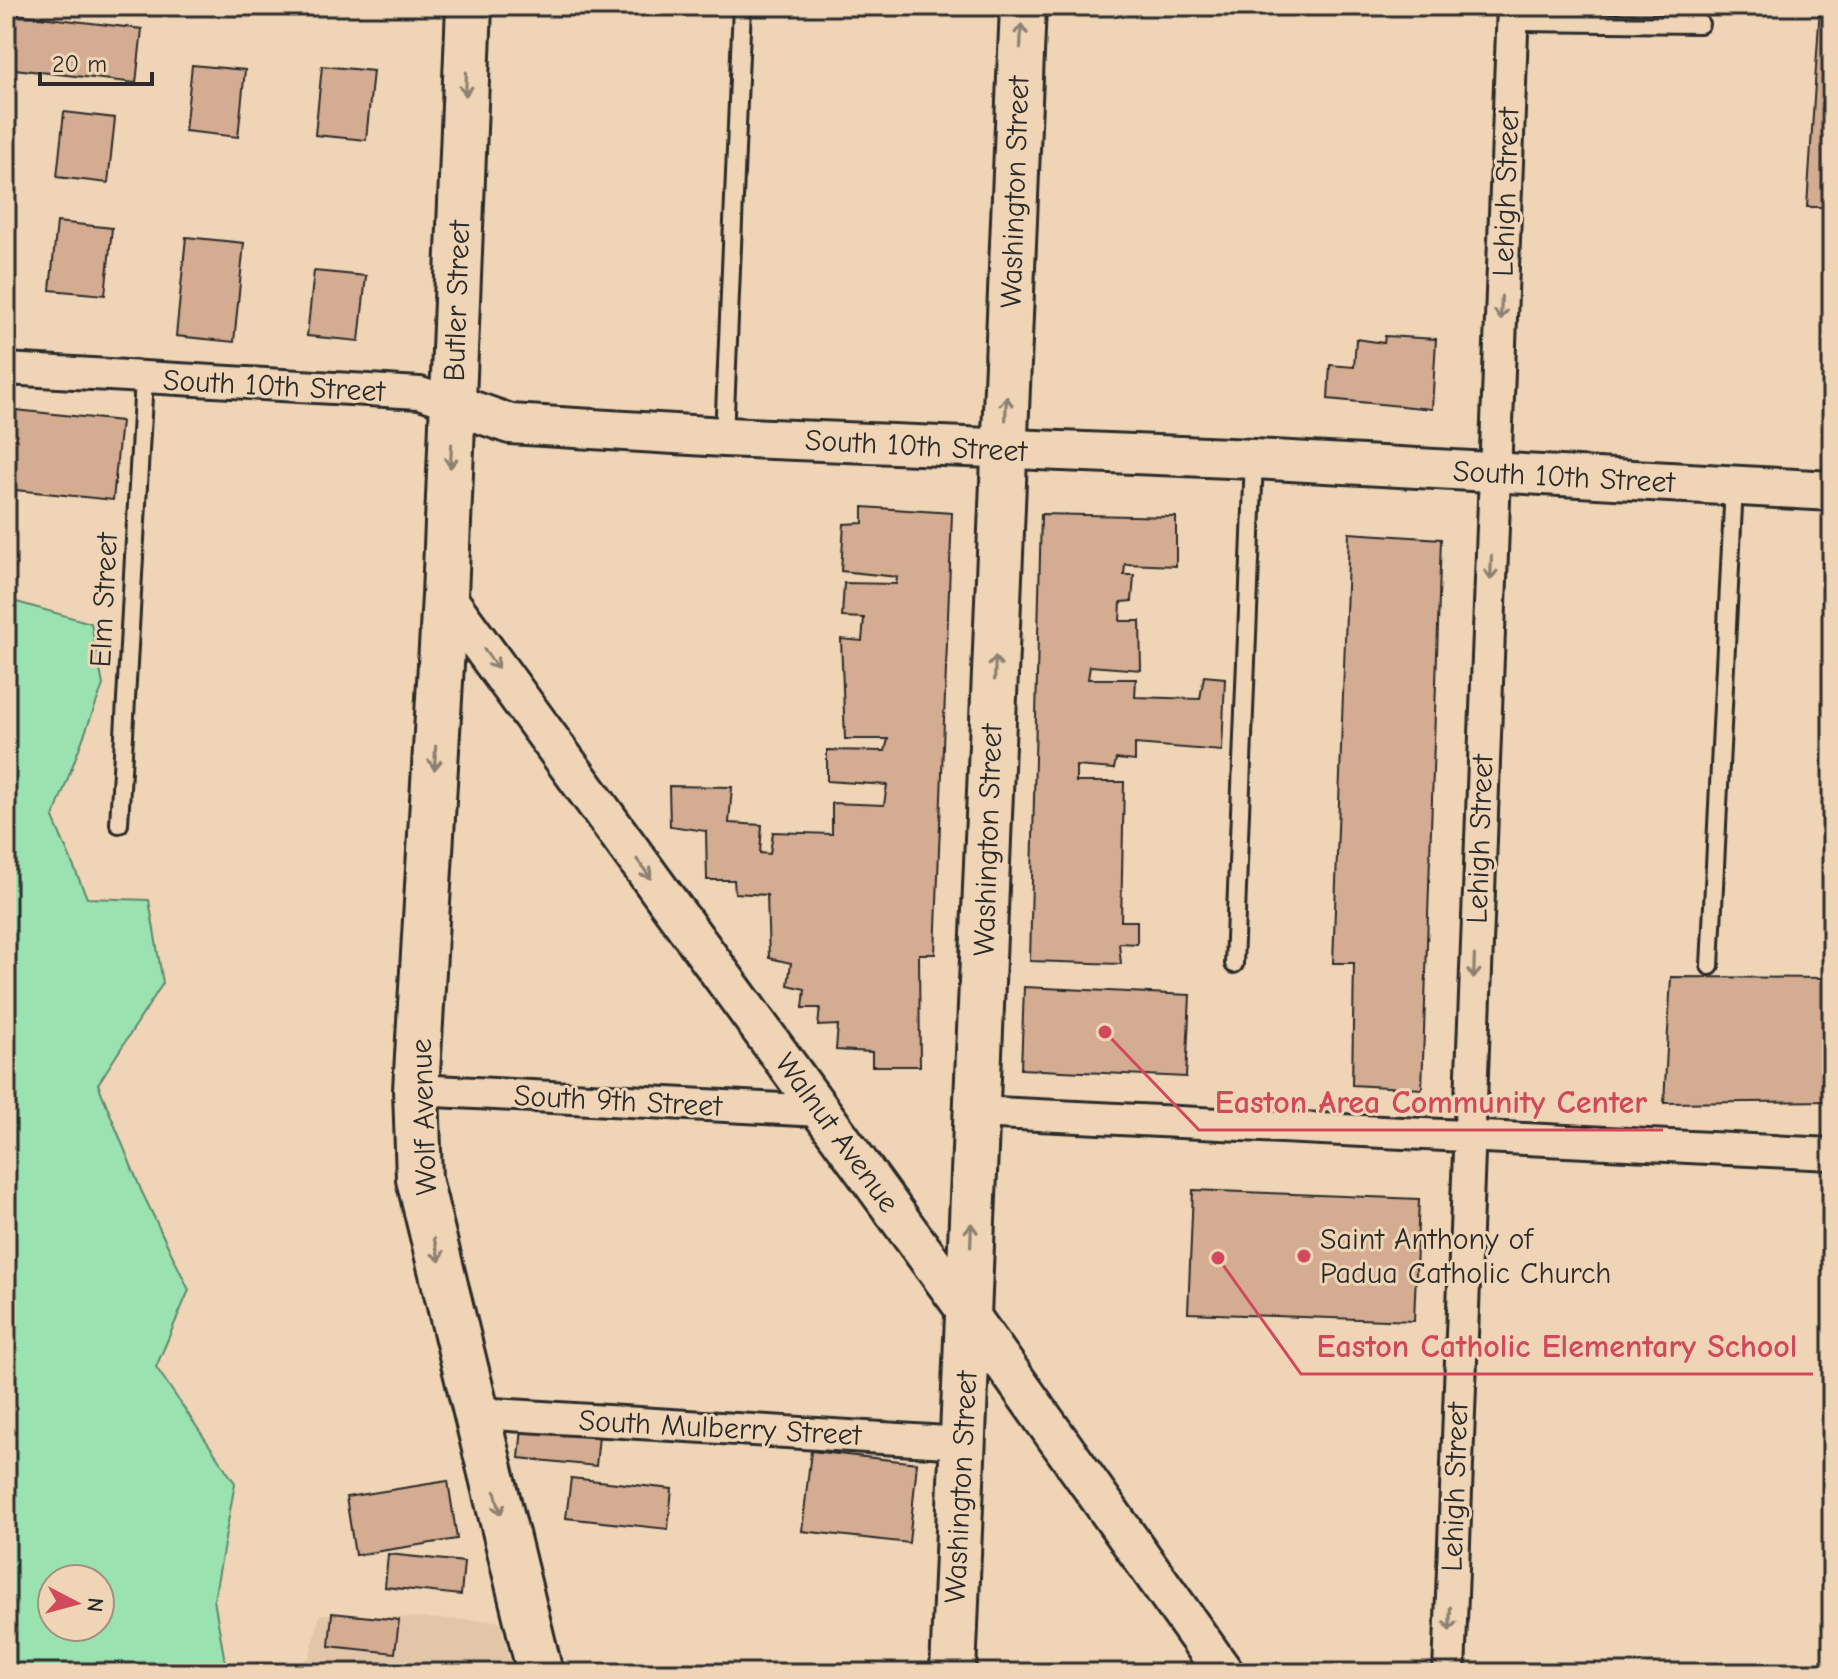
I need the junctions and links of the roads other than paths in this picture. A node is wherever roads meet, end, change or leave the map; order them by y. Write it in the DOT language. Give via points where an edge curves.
graph roads {
  1 [pos="469,6"];
  2 [pos="742,6"];
  3 [pos="1023,6"];
  4 [pos="1513,14"];
  5 [pos="1700,24"];
  6 [pos="6,369"];
  7 [pos="144,379"];
  8 [pos="453,404"];
  9 [pos="724,437"];
  10 [pos="1004,450"];
  11 [pos="1254,459"];
  12 [pos="1495,473"];
  13 [pos="1734,486"];
  14 [pos="1832,491"];
  15 [pos="445,596"];
  16 [pos="119,824"];
  17 [pos="1234,964"];
  18 [pos="1710,966"];
  19 [pos="416,1090"];
  20 [pos="821,1111"];
  21 [pos="976,1112"];
  22 [pos="1467,1137"];
  23 [pos="1832,1154"];
  24 [pos="968,1313"];
  25 [pos="477,1413"];
  26 [pos="963,1443"];
  27 [pos="1214,1666"];
  28 [pos="540,1673"];
  29 [pos="953,1673"];
  30 [pos="1449,1673"];
  1 -- 8 [label="main road, Butler Street, one-way"];
  2 -- 9 [label="lane"];
  10 -- 3 [label="main road, Washington Street, one-way"];
  4 -- 5 [label="lane"];
  4 -- 12 [label="street, Lehigh Street, one-way"];
  6 -- 7 [label="street, South 10th Street"];
  7 -- 8 [label="street, South 10th Street" via="420,393"];
  7 -- 16 [label="lane, Elm Street"];
  8 -- 9 [label="street, South 10th Street" via="510,424"];
  8 -- 15 [label="main road, Butler Street, one-way"];
  9 -- 10 [label="street, South 10th Street"];
  10 -- 11 [label="street, South 10th Street"];
  21 -- 10 [label="main road, Washington Street, one-way"];
  11 -- 12 [label="street, South 10th Street"];
  11 -- 17 [label="lane"];
  12 -- 13 [label="street, South 10th Street"];
  12 -- 22 [label="street, Lehigh Street, one-way"];
  13 -- 14 [label="street, South 10th Street"];
  13 -- 18 [label="lane"];
  15 -- 19 [label="main road, Wolf Avenue, one-way"];
  15 -- 20 [label="street, Walnut Avenue, one-way"];
  19 -- 20 [label="street, South 9th Street"];
  19 -- 25 [label="main road, Wolf Avenue, one-way" via="419,1179"];
  20 -- 24 [label="street, Walnut Avenue"];
  21 -- 22 [label="street"];
  24 -- 21 [label="main road, Washington Street, one-way"];
  22 -- 23 [label="street"];
  22 -- 30 [label="street, Lehigh Street, one-way"];
  24 -- 26 [label="main road, Washington Street"];
  24 -- 27 [label="street, Walnut Avenue"];
  25 -- 26 [label="street, South Mulberry Street"];
  25 -- 28 [label="main road, Wolf Avenue, one-way"];
  26 -- 29 [label="main road, Washington Street"];
}
